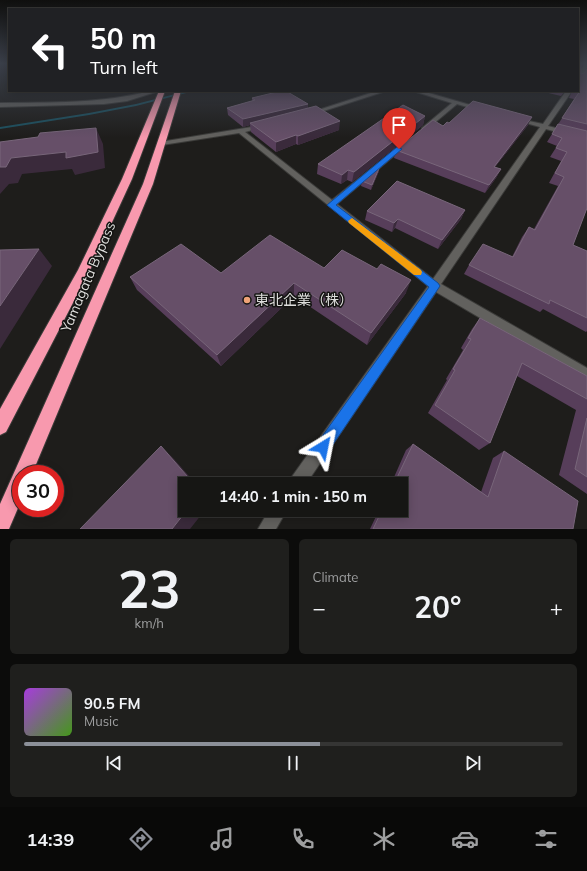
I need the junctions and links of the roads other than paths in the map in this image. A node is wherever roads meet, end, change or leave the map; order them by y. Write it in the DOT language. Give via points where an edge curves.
graph roads {
  1 [pos="153,92"];
  2 [pos="162,92"];
  3 [pos="178,92"];
  4 [pos="380,92"];
  5 [pos="420,92"];
  6 [pos="568,92"];
  7 [pos="456,102"];
  8 [pos="0,105"];
  9 [pos="486,110"];
  10 [pos="301,116"];
  11 [pos="508,116"];
  12 [pos="270,124"];
  13 [pos="545,126"];
  14 [pos="240,131"];
  15 [pos="587,138"];
  16 [pos="162,143"];
  17 [pos="331,205"];
  18 [pos="435,286"];
  19 [pos="587,375"];
  20 [pos="0,426"];
  21 [pos="27,465"];
  22 [pos="302,477"];
  23 [pos="12,500"];
  24 [pos="274,517"];
  25 [pos="0,527"];
  26 [pos="266,529"];
  1 -- 8 [label="street" via="127,100 104,102"];
  2 -- 20 [label="highway, Yamagata Bypass" via="127,179 84,270"];
  3 -- 16 [label="highway, Yamagata Bypass"];
  4 -- 10 [label="street"];
  5 -- 7 [label="street"];
  6 -- 13 [label="street"];
  7 -- 9 [label="street"];
  7 -- 17 [label="street"];
  11 -- 13 [label="street"];
  12 -- 14 [label="street"];
  13 -- 15 [label="street"];
  13 -- 18 [label="street"];
  14 -- 16 [label="street"];
  14 -- 17 [label="street"];
  16 -- 21 [label="highway, Yamagata Bypass" via="148,184"];
  17 -- 18 [label="street"];
  18 -- 19 [label="street"];
  18 -- 22 [label="street"];
  23 -- 25 [label="highway"];
  24 -- 26 [label="street"];
}
